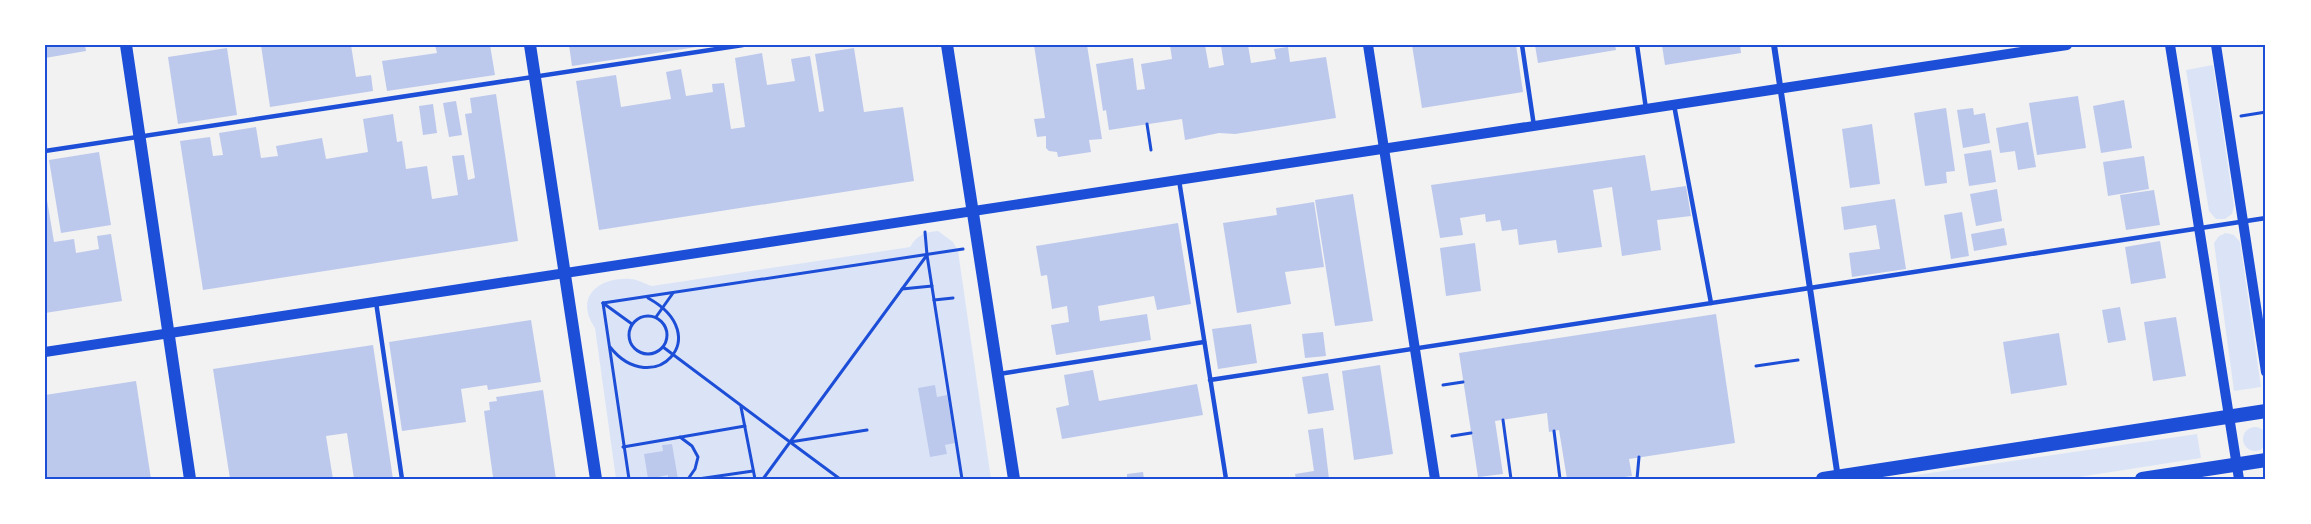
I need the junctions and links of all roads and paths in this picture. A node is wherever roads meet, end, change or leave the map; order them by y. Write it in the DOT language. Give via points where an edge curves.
graph roads {
  1 [pos="126,45"];
  2 [pos="530,45"];
  3 [pos="743,45"];
  4 [pos="947,45"];
  5 [pos="1368,45"];
  6 [pos="1522,45"];
  7 [pos="1637,45"];
  8 [pos="1774,45"];
  9 [pos="2067,45"];
  10 [pos="2170,45"];
  11 [pos="2216,45"];
  12 [pos="535,76"];
  13 [pos="1780,88"];
  14 [pos="1674,105"];
  15 [pos="1646,109"];
  16 [pos="2266,112"];
  17 [pos="2239,116"];
  18 [pos="1147,124"];
  19 [pos="1534,126"];
  20 [pos="140,137"];
  21 [pos="1384,149"];
  22 [pos="1151,150"];
  23 [pos="45,151"];
  24 [pos="1179,180"];
  25 [pos="973,211"];
  26 [pos="2266,218"];
  27 [pos="2243,222"];
  28 [pos="2199,228"];
  29 [pos="925,232"];
  30 [pos="978,247"];
  31 [pos="927,255"];
  32 [pos="565,273"];
  33 [pos="932,286"];
  34 [pos="1810,288"];
  35 [pos="902,289"];
  36 [pos="673,293"];
  37 [pos="646,296"];
  38 [pos="953,298"];
  39 [pos="934,300"];
  40 [pos="376,302"];
  41 [pos="603,303"];
  42 [pos="1711,303"];
  43 [pos="663,308"];
  44 [pos="656,317"];
  45 [pos="632,324"];
  46 [pos="169,333"];
  47 [pos="1204,342"];
  48 [pos="609,346"];
  49 [pos="663,347"];
  50 [pos="1415,349"];
  51 [pos="45,352"];
  52 [pos="674,355"];
  53 [pos="1798,360"];
  54 [pos="1756,366"];
  55 [pos="2266,372"];
  56 [pos="998,374"];
  57 [pos="1210,380"];
  58 [pos="1463,382"];
  59 [pos="1443,385"];
  60 [pos="741,405"];
  61 [pos="2266,411"];
  62 [pos="2230,417"];
  63 [pos="1503,420"];
  64 [pos="745,426"];
  65 [pos="867,430"];
  66 [pos="1554,431"];
  67 [pos="1471,433"];
  68 [pos="678,436"];
  69 [pos="1452,436"];
  70 [pos="790,442"];
  71 [pos="623,447"];
  72 [pos="1639,457"];
  73 [pos="2266,460"];
  74 [pos="2237,464"];
  75 [pos="753,471"];
  76 [pos="1838,478"];
  77 [pos="190,479"];
  78 [pos="402,479"];
  79 [pos="596,479"];
  80 [pos="629,479"];
  81 [pos="688,479"];
  82 [pos="698,479"];
  83 [pos="755,479"];
  84 [pos="763,479"];
  85 [pos="840,479"];
  86 [pos="962,479"];
  87 [pos="1014,479"];
  88 [pos="1226,479"];
  89 [pos="1434,479"];
  90 [pos="1511,479"];
  91 [pos="1560,479"];
  92 [pos="1637,479"];
  93 [pos="1823,479"];
  94 [pos="2142,479"];
  95 [pos="2239,479"];
  1 -- 20 [label="main road"];
  2 -- 12 [label="main road"];
  3 -- 12 [label="lane"];
  4 -- 25 [label="main road"];
  5 -- 21 [label="street"];
  6 -- 19 [label="lane"];
  7 -- 15 [label="lane"];
  8 -- 13 [label="street"];
  9 -- 13 [label="street"];
  10 -- 28 [label="street"];
  11 -- 27 [label="street"];
  12 -- 20 [label="lane"];
  12 -- 32 [label="main road"];
  13 -- 14 [label="street"];
  13 -- 34 [label="street"];
  14 -- 15 [label="street"];
  14 -- 42 [label="lane"];
  15 -- 19 [label="street"];
  16 -- 17 [label="path"];
  18 -- 22 [label="path"];
  19 -- 21 [label="street"];
  20 -- 23 [label="lane"];
  20 -- 46 [label="main road"];
  21 -- 24 [label="street"];
  21 -- 50 [label="street"];
  24 -- 25 [label="street"];
  24 -- 47 [label="lane"];
  25 -- 30 [label="main road"];
  25 -- 32 [label="street"];
  26 -- 27 [label="lane"];
  27 -- 28 [label="lane"];
  27 -- 55 [label="street"];
  28 -- 34 [label="lane"];
  28 -- 62 [label="street"];
  29 -- 31 [label="path"];
  30 -- 31 [label="path"];
  30 -- 56 [label="main road"];
  31 -- 33 [label="path"];
  31 -- 35 [label="path"];
  31 -- 36 [label="path"];
  32 -- 40 [label="street"];
  32 -- 79 [label="main road"];
  33 -- 35 [label="path"];
  33 -- 39 [label="path"];
  34 -- 42 [label="lane"];
  34 -- 76 [label="street"];
  35 -- 70 [label="path"];
  36 -- 37 [label="path"];
  36 -- 43 [label="path"];
  37 -- 41 [label="path"];
  37 -- 43 [label="path"];
  38 -- 39 [label="path"];
  39 -- 86 [label="path"];
  40 -- 46 [label="street"];
  40 -- 78 [label="lane"];
  41 -- 45 [label="path"];
  41 -- 48 [label="path"];
  42 -- 50 [label="lane"];
  43 -- 44 [label="path"];
  43 -- 52 [label="path" via="676,323 679,334"];
  44 -- 45 [label="path" via="644,316"];
  44 -- 49 [label="path" via="667,334"];
  45 -- 49 [label="path" via="628,337 637,351 647,354"];
  46 -- 51 [label="street"];
  46 -- 77 [label="main road"];
  47 -- 56 [label="lane"];
  47 -- 57 [label="lane"];
  48 -- 52 [label="path" via="617,356 639,368 664,364"];
  48 -- 71 [label="path"];
  49 -- 52 [label="path"];
  50 -- 57 [label="lane"];
  50 -- 89 [label="street"];
  52 -- 60 [label="path"];
  53 -- 54 [label="path"];
  56 -- 87 [label="main road"];
  57 -- 88 [label="lane"];
  58 -- 59 [label="path"];
  60 -- 64 [label="path"];
  60 -- 70 [label="path"];
  61 -- 62 [label="main road"];
  62 -- 74 [label="street"];
  62 -- 76 [label="main road"];
  63 -- 90 [label="path"];
  64 -- 68 [label="path"];
  64 -- 75 [label="path"];
  65 -- 70 [label="path"];
  66 -- 91 [label="path"];
  67 -- 69 [label="path"];
  68 -- 71 [label="path"];
  68 -- 81 [label="path" via="692,446 698,457"];
  70 -- 84 [label="path"];
  70 -- 85 [label="path"];
  71 -- 80 [label="path"];
  72 -- 92 [label="path"];
  73 -- 74 [label="main road"];
  74 -- 94 [label="main road"];
  74 -- 95 [label="street"];
  75 -- 82 [label="path"];
  75 -- 83 [label="path"];
  76 -- 93 [label="main road"];
}
